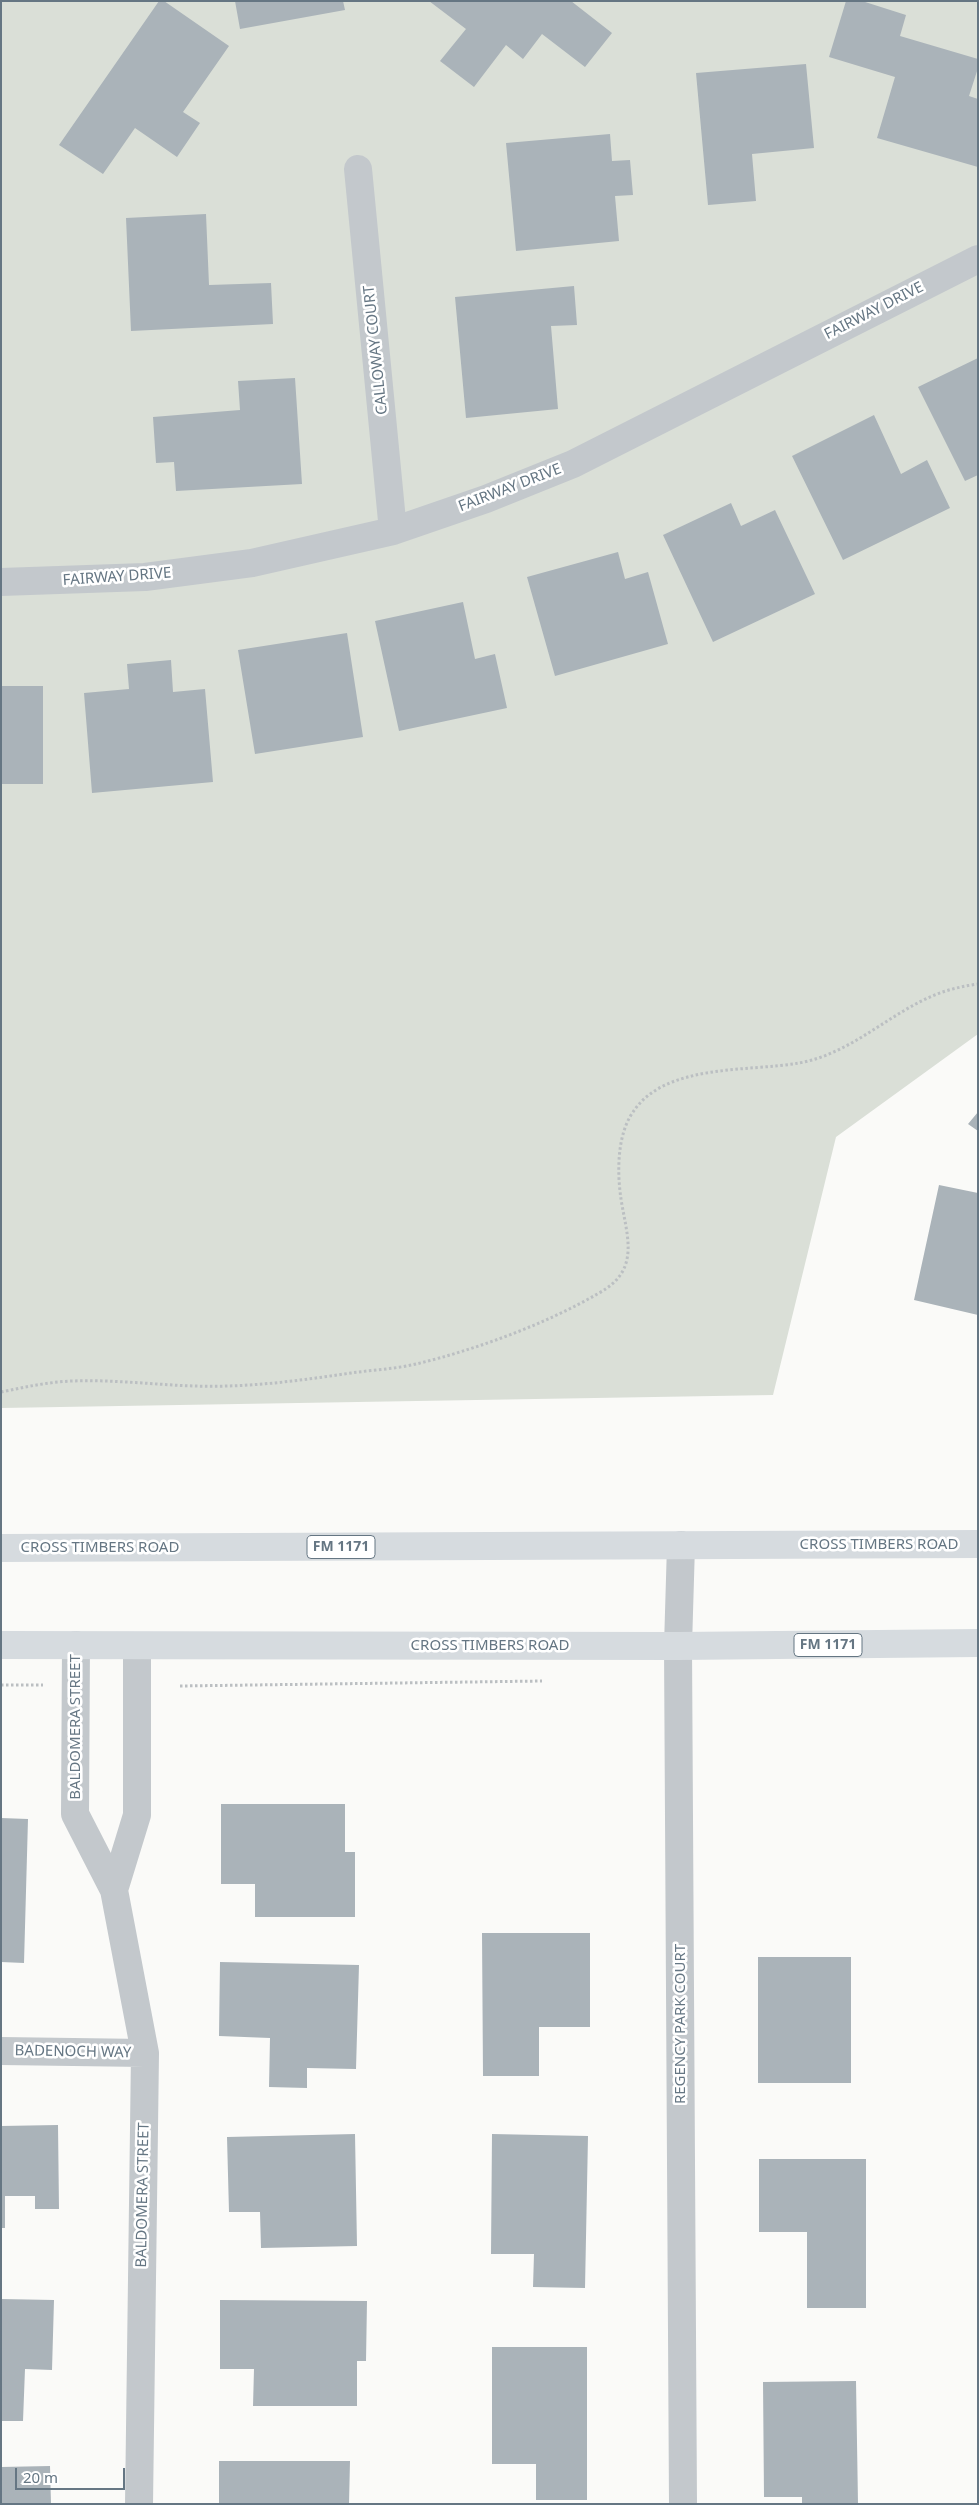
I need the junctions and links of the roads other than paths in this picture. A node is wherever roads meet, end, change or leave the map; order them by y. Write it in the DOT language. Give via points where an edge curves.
graph roads {
  1 [pos="358,169"];
  2 [pos="978,259"];
  3 [pos="393,531"];
  4 [pos="1,582"];
  5 [pos="978,1544"];
  6 [pos="681,1545"];
  7 [pos="1,1548"];
  8 [pos="978,1643"];
  9 [pos="1,1645"];
  10 [pos="76,1645"];
  11 [pos="137,1646"];
  12 [pos="678,1646"];
  13 [pos="114,1890"];
  14 [pos="1,2051"];
  15 [pos="145,2054"];
  16 [pos="139,2504"];
  17 [pos="682,2504"];
  1 -- 3 [label="street, CALLOWAY COURT"];
  2 -- 3 [label="street, FAIRWAY DRIVE" via="573,464"];
  3 -- 4 [label="street, FAIRWAY DRIVE" via="252,563 144,577"];
  5 -- 6 [label="main road, CROSS TIMBERS ROAD / FM 1171"];
  6 -- 7 [label="main road, CROSS TIMBERS ROAD / FM 1171"];
  6 -- 12 [label="street, REGENCY PARK COURT"];
  8 -- 12 [label="main road, CROSS TIMBERS ROAD / FM 1171"];
  9 -- 10 [label="main road, CROSS TIMBERS ROAD / FM 1171"];
  10 -- 11 [label="main road, CROSS TIMBERS ROAD / FM 1171"];
  10 -- 13 [label="street, BALDOMERA STREET" via="75,1814"];
  11 -- 12 [label="main road, CROSS TIMBERS ROAD / FM 1171"];
  11 -- 13 [label="street, BALDOMERA STREET" via="137,1815"];
  12 -- 17 [label="street, REGENCY PARK COURT"];
  13 -- 15 [label="street, BALDOMERA STREET"];
  14 -- 15 [label="street, BADENOCH WAY"];
  15 -- 16 [label="street, BALDOMERA STREET"];
}
